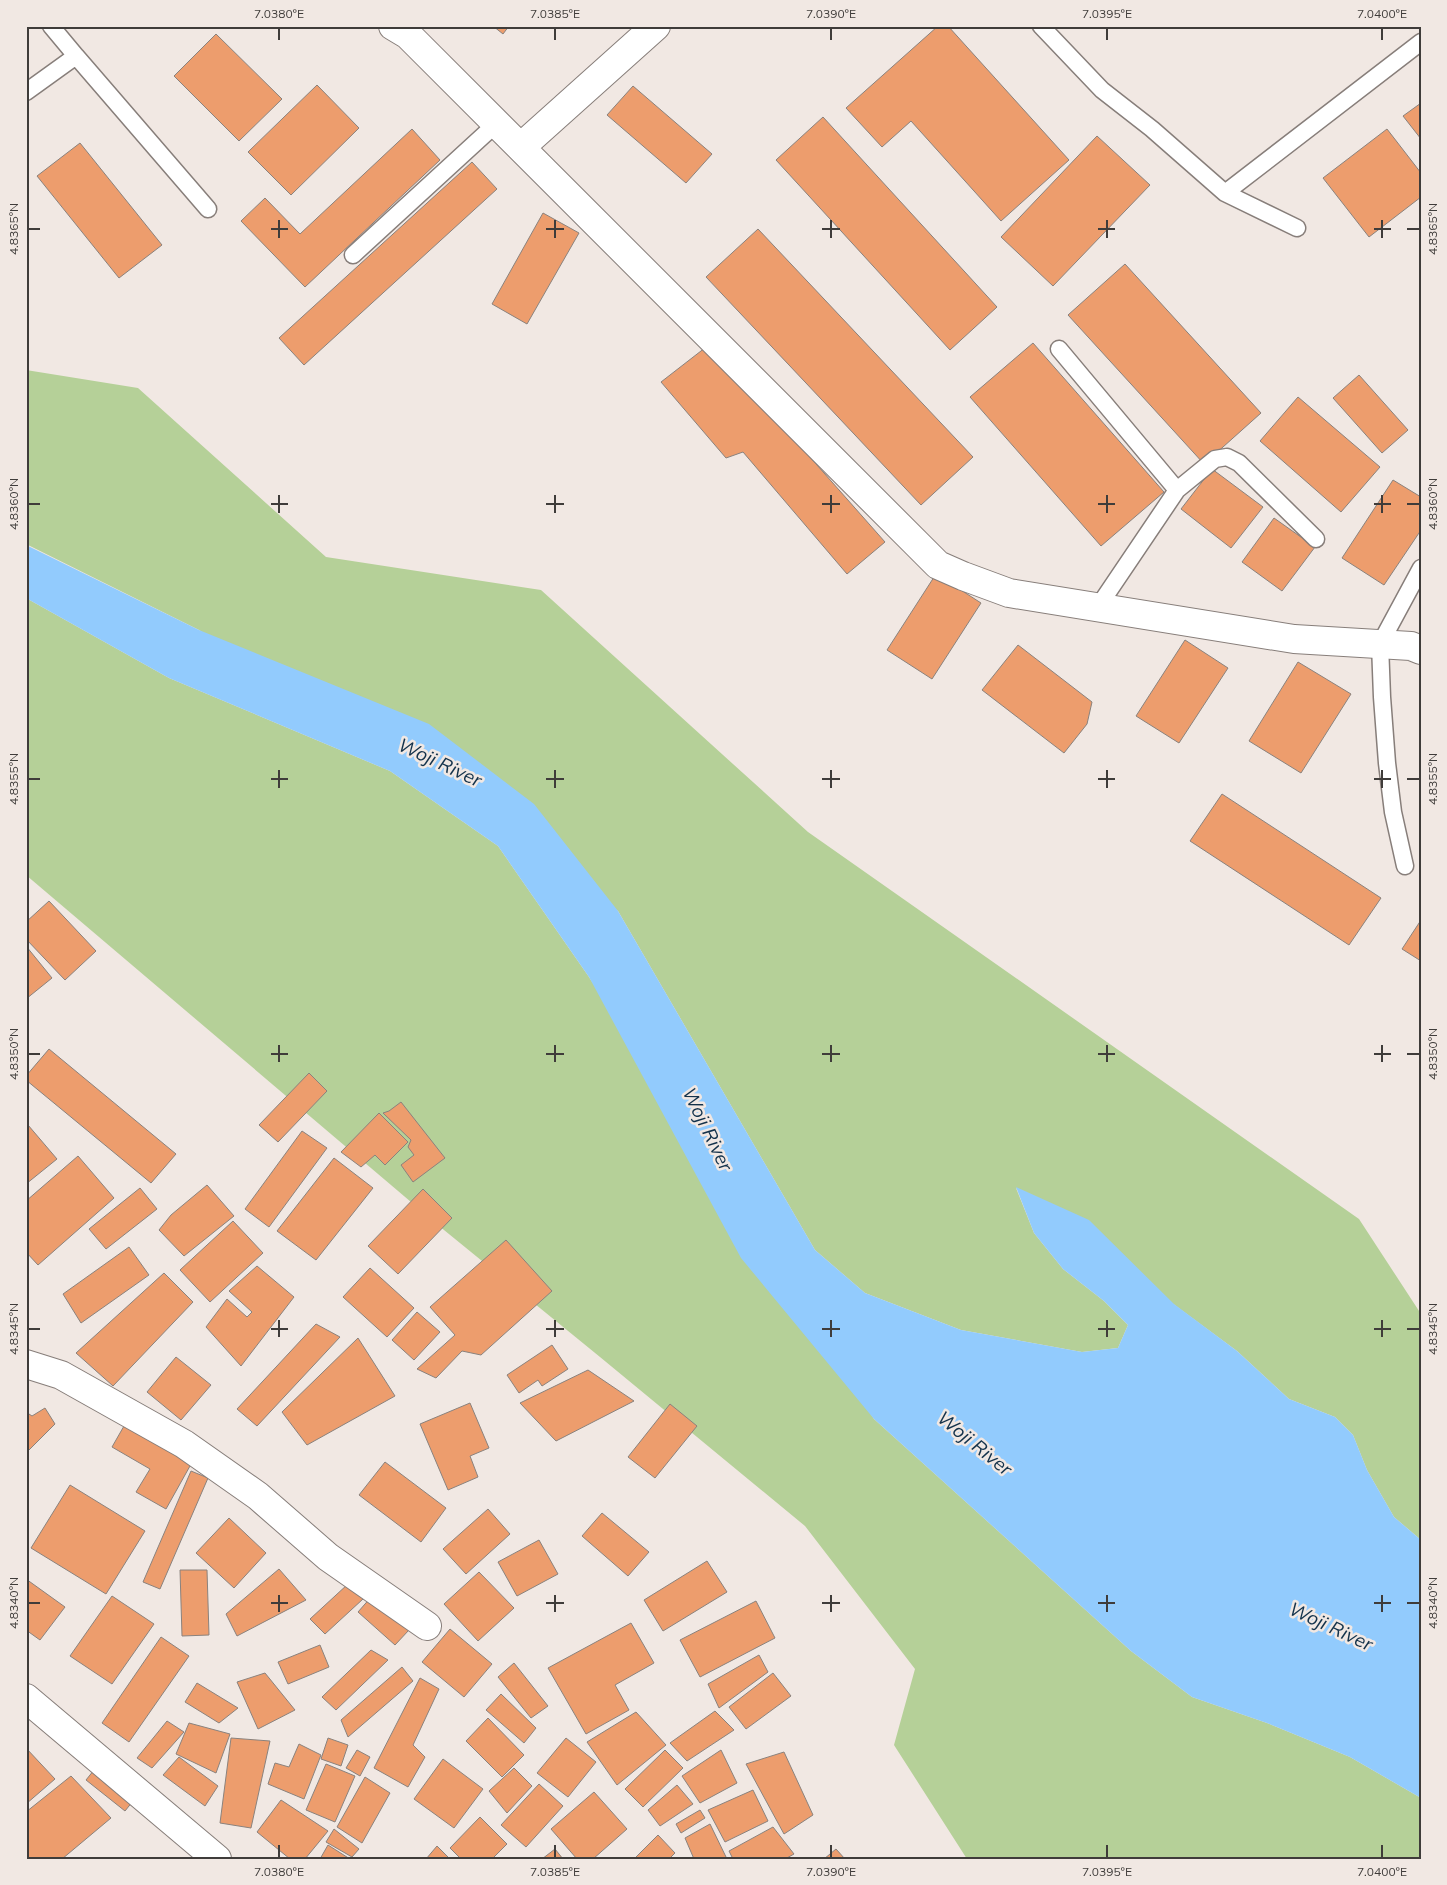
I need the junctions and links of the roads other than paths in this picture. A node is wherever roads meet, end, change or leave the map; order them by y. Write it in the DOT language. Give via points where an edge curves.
graph roads {
  1 [pos="51,26"];
  2 [pos="393,26"];
  3 [pos="656,26"];
  4 [pos="1041,26"];
  5 [pos="1421,42"];
  6 [pos="76,56"];
  7 [pos="26,92"];
  8 [pos="497,123"];
  9 [pos="521,146"];
  10 [pos="1225,193"];
  11 [pos="208,209"];
  12 [pos="1297,228"];
  13 [pos="353,255"];
  14 [pos="1059,349"];
  15 [pos="1177,490"];
  16 [pos="1316,538"];
  17 [pos="1421,568"];
  18 [pos="1098,607"];
  19 [pos="1380,644"];
  20 [pos="1421,650"];
  21 [pos="1405,866"];
  22 [pos="26,1364"];
  23 [pos="427,1626"];
  24 [pos="26,1698"];
  25 [pos="218,1859"];
  1 -- 6 [label="lane"];
  2 -- 8 [label="street" via="408,35"];
  3 -- 9 [label="street"];
  4 -- 10 [label="lane" via="1102,90"];
  5 -- 10 [label="lane"];
  6 -- 7 [label="lane"];
  6 -- 11 [label="lane"];
  8 -- 9 [label="street"];
  8 -- 13 [label="lane"];
  9 -- 18 [label="street" via="938,565 1009,593"];
  10 -- 12 [label="lane"];
  14 -- 15 [label="lane"];
  15 -- 16 [label="lane" via="1215,459 1227,457 1239,463"];
  15 -- 18 [label="lane"];
  17 -- 19 [label="lane"];
  18 -- 19 [label="street" via="1294,639"];
  19 -- 20 [label="street" via="1411,646"];
  19 -- 21 [label="lane" via="1387,763 1393,812"];
  22 -- 23 [label="street" via="61,1375 184,1444 258,1496 328,1557"];
  24 -- 25 [label="street"];
}
